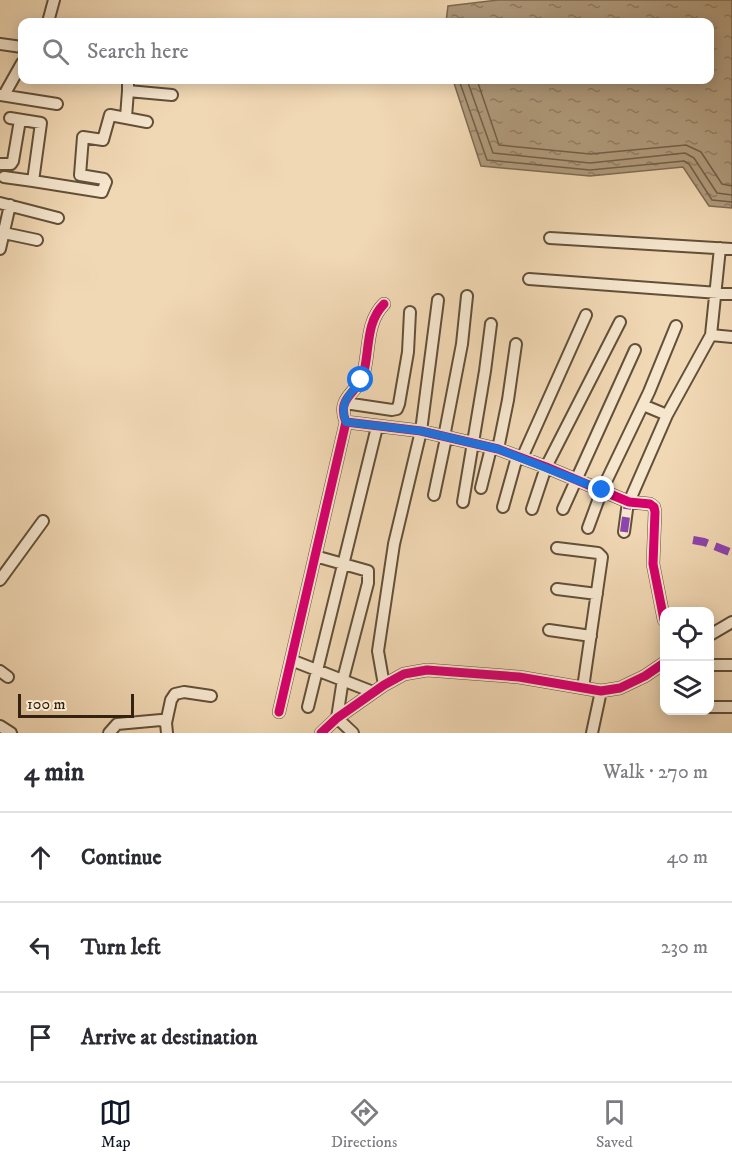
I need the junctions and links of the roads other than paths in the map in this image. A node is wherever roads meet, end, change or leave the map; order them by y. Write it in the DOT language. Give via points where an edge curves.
graph roads {
  1 [pos="54,0"];
  2 [pos="49,18"];
  3 [pos="0,44"];
  4 [pos="18,46"];
  5 [pos="18,69"];
  6 [pos="128,85"];
  7 [pos="2,95"];
  8 [pos="172,95"];
  9 [pos="57,104"];
  10 [pos="126,117"];
  11 [pos="147,122"];
  12 [pos="0,164"];
  13 [pos="4,177"];
  14 [pos="33,181"];
  15 [pos="5,204"];
  16 [pos="58,218"];
  17 [pos="4,233"];
  18 [pos="550,238"];
  19 [pos="37,240"];
  20 [pos="0,249"];
  21 [pos="726,249"];
  22 [pos="530,279"];
  23 [pos="716,293"];
  24 [pos="732,294"];
  25 [pos="467,296"];
  26 [pos="438,300"];
  27 [pos="384,304"];
  28 [pos="410,312"];
  29 [pos="586,315"];
  30 [pos="620,322"];
  31 [pos="491,324"];
  32 [pos="676,326"];
  33 [pos="711,334"];
  34 [pos="732,337"];
  35 [pos="516,344"];
  36 [pos="634,350"];
  37 [pos="345,403"];
  38 [pos="643,405"];
  39 [pos="667,416"];
  40 [pos="346,422"];
  41 [pos="377,427"];
  42 [pos="421,431"];
  43 [pos="445,437"];
  44 [pos="471,443"];
  45 [pos="494,449"];
  46 [pos="520,458"];
  47 [pos="546,467"];
  48 [pos="576,479"];
  49 [pos="481,488"];
  50 [pos="602,490"];
  51 [pos="434,495"];
  52 [pos="463,502"];
  53 [pos="628,502"];
  54 [pos="503,507"];
  55 [pos="532,509"];
  56 [pos="563,509"];
  57 [pos="44,521"];
  58 [pos="588,528"];
  59 [pos="624,532"];
  60 [pos="557,548"];
  61 [pos="315,556"];
  62 [pos="344,563"];
  63 [pos="0,580"];
  64 [pos="557,590"];
  65 [pos="597,594"];
  66 [pos="661,607"];
  67 [pos="732,622"];
  68 [pos="549,630"];
  69 [pos="714,633"];
  70 [pos="591,636"];
  71 [pos="291,660"];
  72 [pos="714,665"];
  73 [pos="732,665"];
  74 [pos="660,666"];
  75 [pos="317,670"];
  76 [pos="343,679"];
  77 [pos="384,685"];
  78 [pos="583,688"];
  79 [pos="601,691"];
  80 [pos="373,692"];
  81 [pos="211,696"];
  82 [pos="308,707"];
  83 [pos="714,707"];
  84 [pos="732,707"];
  85 [pos="279,712"];
  86 [pos="337,718"];
  87 [pos="0,726"];
  88 [pos="167,728"];
  89 [pos="11,733"];
  90 [pos="109,733"];
  91 [pos="321,733"];
  92 [pos="353,733"];
  93 [pos="592,733"];
  1 -- 2 [label="street"];
  3 -- 4 [label="street"];
  5 -- 7 [label="street"];
  6 -- 8 [label="street"];
  6 -- 10 [label="street"];
  7 -- 9 [label="street"];
  10 -- 11 [label="street"];
  10 -- 14 [label="street" via="110,115 103,140 83,137 80,175 104,179 102,192"];
  12 -- 14 [label="street" via="13,161 15,119 41,123"];
  13 -- 14 [label="street"];
  15 -- 16 [label="street"];
  15 -- 17 [label="street"];
  17 -- 19 [label="street"];
  17 -- 20 [label="street"];
  18 -- 21 [label="street"];
  21 -- 23 [label="street"];
  22 -- 23 [label="street"];
  23 -- 24 [label="street"];
  23 -- 33 [label="street"];
  25 -- 43 [label="street"];
  26 -- 42 [label="street"];
  27 -- 37 [label="street" via="376,312 371,327 361,380"];
  28 -- 37 [label="street" via="408,352 397,409"];
  29 -- 46 [label="street"];
  30 -- 47 [label="street"];
  31 -- 44 [label="street"];
  32 -- 38 [label="street"];
  33 -- 34 [label="street"];
  33 -- 39 [label="street"];
  35 -- 45 [label="street" via="508,400"];
  36 -- 48 [label="street"];
  37 -- 40 [label="street"];
  38 -- 39 [label="street"];
  38 -- 50 [label="street"];
  39 -- 53 [label="street"];
  40 -- 41 [label="street"];
  40 -- 61 [label="street"];
  41 -- 42 [label="street"];
  41 -- 62 [label="street"];
  42 -- 43 [label="street"];
  42 -- 77 [label="street" via="392,554 378,651"];
  43 -- 44 [label="street"];
  43 -- 51 [label="street"];
  44 -- 45 [label="street"];
  44 -- 52 [label="street"];
  45 -- 46 [label="street"];
  45 -- 49 [label="street"];
  46 -- 47 [label="street"];
  46 -- 54 [label="street"];
  47 -- 48 [label="street"];
  47 -- 55 [label="street"];
  48 -- 50 [label="street"];
  48 -- 56 [label="street"];
  50 -- 53 [label="street"];
  50 -- 58 [label="street"];
  53 -- 59 [label="street"];
  53 -- 66 [label="street" via="654,507 653,564"];
  57 -- 63 [label="street"];
  60 -- 65 [label="street" via="600,554"];
  61 -- 62 [label="street"];
  61 -- 71 [label="street"];
  62 -- 75 [label="street"];
  62 -- 76 [label="street" via="365,568 368,574"];
  64 -- 65 [label="street"];
  65 -- 70 [label="street"];
  67 -- 69 [label="street"];
  68 -- 70 [label="street"];
  70 -- 78 [label="street"];
  71 -- 75 [label="street"];
  71 -- 85 [label="street"];
  72 -- 73 [label="street"];
  74 -- 79 [label="street" via="620,688"];
  75 -- 76 [label="street"];
  75 -- 82 [label="street"];
  76 -- 80 [label="street"];
  76 -- 86 [label="street"];
  77 -- 78 [label="street" via="404,674 427,670 519,677"];
  77 -- 80 [label="street"];
  78 -- 79 [label="street"];
  79 -- 93 [label="street"];
  80 -- 86 [label="street"];
  81 -- 88 [label="street" via="175,694"];
  83 -- 84 [label="street"];
  86 -- 91 [label="street"];
  86 -- 92 [label="street"];
  87 -- 89 [label="street"];
  88 -- 90 [label="street" via="161,720 117,724"];
}
